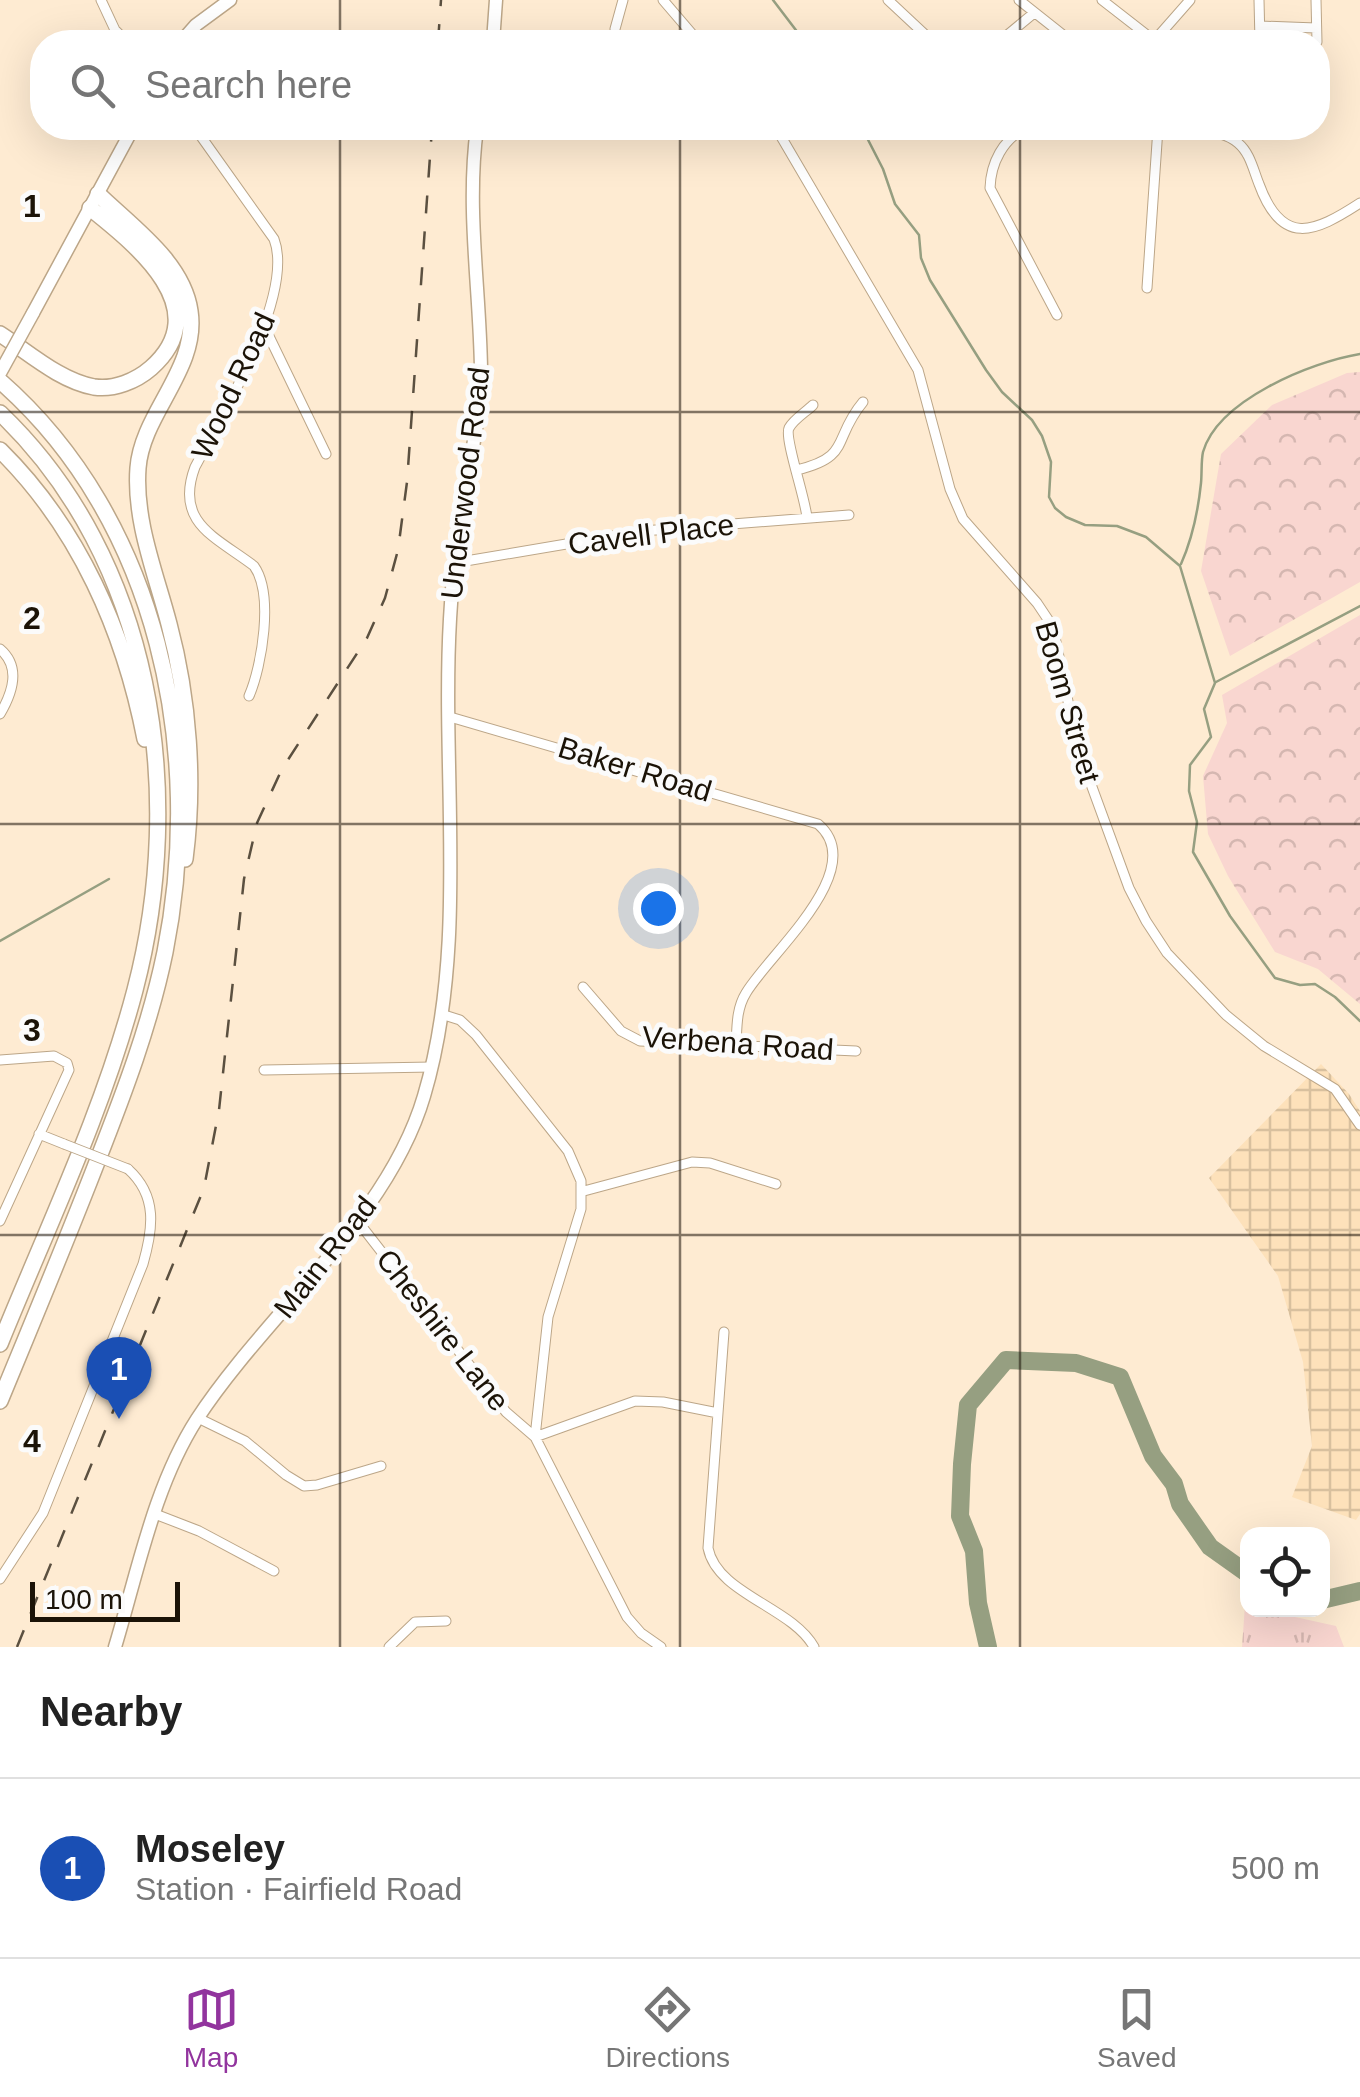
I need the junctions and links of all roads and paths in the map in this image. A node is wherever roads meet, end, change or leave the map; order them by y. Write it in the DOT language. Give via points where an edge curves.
graph roads {
  1 [pos="101,0"];
  2 [pos="230,0"];
  3 [pos="496,0"];
  4 [pos="623,0"];
  5 [pos="663,0"];
  6 [pos="888,0"];
  7 [pos="1019,0"];
  8 [pos="1102,0"];
  9 [pos="1190,0"];
  10 [pos="1260,0"];
  11 [pos="1316,0"];
  12 [pos="1034,13"];
  13 [pos="1260,26"];
  14 [pos="1316,28"];
  15 [pos="115,30"];
  16 [pos="192,30"];
  17 [pos="494,30"];
  18 [pos="615,30"];
  19 [pos="689,30"];
  20 [pos="920,30"];
  21 [pos="1013,30"];
  22 [pos="1056,30"];
  23 [pos="1140,30"];
  24 [pos="1165,30"];
  25 [pos="1260,30"];
  26 [pos="127,140"];
  27 [pos="203,140"];
  28 [pos="476,140"];
  29 [pos="783,140"];
  30 [pos="1010,140"];
  31 [pos="1157,140"];
  32 [pos="1232,140"];
  33 [pos="94,201"];
  34 [pos="1360,204"];
  35 [pos="1147,288"];
  36 [pos="1056,315"];
  37 [pos="264,326"];
  38 [pos="0,334"];
  39 [pos="0,377"];
  40 [pos="862,402"];
  41 [pos="814,405"];
  42 [pos="0,413"];
  43 [pos="0,450"];
  44 [pos="326,454"];
  45 [pos="797,470"];
  46 [pos="849,516"];
  47 [pos="808,518"];
  48 [pos="454,563"];
  49 [pos="0,648"];
  50 [pos="249,696"];
  51 [pos="0,714"];
  52 [pos="450,717"];
  53 [pos="158,812"];
  54 [pos="449,839"];
  55 [pos="172,910"];
  56 [pos="583,987"];
  57 [pos="441,1014"];
  58 [pos="736,1046"];
  59 [pos="856,1051"];
  60 [pos="0,1060"];
  61 [pos="432,1067"];
  62 [pos="264,1070"];
  63 [pos="1360,1126"];
  64 [pos="40,1134"];
  65 [pos="776,1184"];
  66 [pos="584,1190"];
  67 [pos="356,1219"];
  68 [pos="0,1222"];
  69 [pos="724,1332"];
  70 [pos="0,1344"];
  71 [pos="0,1401"];
  72 [pos="718,1412"];
  73 [pos="198,1418"];
  74 [pos="534,1437"];
  75 [pos="381,1466"];
  76 [pos="154,1514"];
  77 [pos="274,1570"];
  78 [pos="0,1580"];
  79 [pos="446,1622"];
  80 [pos="114,1647"];
  81 [pos="389,1647"];
  82 [pos="661,1647"];
  83 [pos="814,1647"];
  1 -- 15 [label="street"];
  2 -- 16 [label="main road"];
  3 -- 17 [label="main road"];
  4 -- 18 [label="street"];
  5 -- 19 [label="street"];
  6 -- 20 [label="street"];
  7 -- 12 [label="street"];
  8 -- 23 [label="street"];
  9 -- 24 [label="street"];
  10 -- 13 [label="street"];
  11 -- 14 [label="street"];
  12 -- 21 [label="street"];
  12 -- 22 [label="street"];
  13 -- 14 [label="street"];
  13 -- 25 [label="street"];
  26 -- 33 [label="main road"];
  27 -- 37 [label="street, Wood Road" via="279,253 279,279"];
  28 -- 48 [label="main road, Underwood Road" via="471,191 481,397"];
  29 -- 63 [label="street, Boom Street" via="918,370 962,520 1053,628 1077,746 1146,921 1226,1015 1335,1089"];
  30 -- 36 [label="street" via="990,188"];
  31 -- 35 [label="street"];
  32 -- 34 [label="street" via="1248,154 1270,208 1295,228 1317,228"];
  33 -- 38 [label="highway" via="164,278 174,330 160,358 132,380 96,387 62,374"];
  33 -- 39 [label="main road, bridge"];
  33 -- 55 [label="highway" via="164,258 190,308 187,348 138,466 140,515 178,662 188,748 187,844"];
  37 -- 44 [label="street"];
  37 -- 50 [label="street, Wood Road" via="189,490 198,523 261,575 260,657"];
  39 -- 55 [label="highway" via="94,492 147,606 176,758"];
  40 -- 45 [label="street" via="832,457"];
  41 -- 45 [label="street" via="788,431"];
  42 -- 53 [label="highway" via="79,510 124,606 151,717"];
  43 -- 53 [label="highway" via="59,522 110,617"];
  45 -- 47 [label="street"];
  46 -- 47 [label="street, Cavell Place"];
  47 -- 48 [label="street, Cavell Place" via="643,531"];
  48 -- 52 [label="main road, Underwood Road"];
  49 -- 51 [label="street" via="13,670"];
  52 -- 54 [label="main road, Underwood Road"];
  52 -- 58 [label="street, Baker Road" via="818,824 830,837 832,866 806,917 742,1000"];
  53 -- 70 [label="highway" via="148,932 120,1040"];
  54 -- 57 [label="main road, Main Road"];
  55 -- 71 [label="highway" via="138,1056"];
  56 -- 58 [label="street, Verbena Road" via="621,1031 640,1041"];
  57 -- 61 [label="main road, Main Road"];
  57 -- 66 [label="street" via="476,1035 568,1151"];
  58 -- 59 [label="street, Verbena Road"];
  60 -- 64 [label="street" via="54,1056 67,1063 67,1079"];
  61 -- 62 [label="street"];
  61 -- 67 [label="main road, Main Road" via="407,1141"];
  64 -- 68 [label="street"];
  64 -- 78 [label="street, bridge" via="128,1169 151,1209 150,1239 43,1512"];
  65 -- 66 [label="street" via="692,1162"];
  66 -- 74 [label="street" via="548,1316"];
  67 -- 73 [label="main road, Main Road"];
  67 -- 74 [label="street, Cheshire Lane" via="506,1412"];
  69 -- 72 [label="street"];
  72 -- 74 [label="street" via="635,1401"];
  72 -- 83 [label="street" via="710,1558"];
  73 -- 75 [label="street" via="235,1435 304,1486"];
  73 -- 76 [label="main road, Main Road"];
  74 -- 82 [label="street, Cheshire Lane" via="627,1617"];
  76 -- 77 [label="street"];
  76 -- 80 [label="main road, Main Road"];
  79 -- 81 [label="street" via="415,1622"];
}
